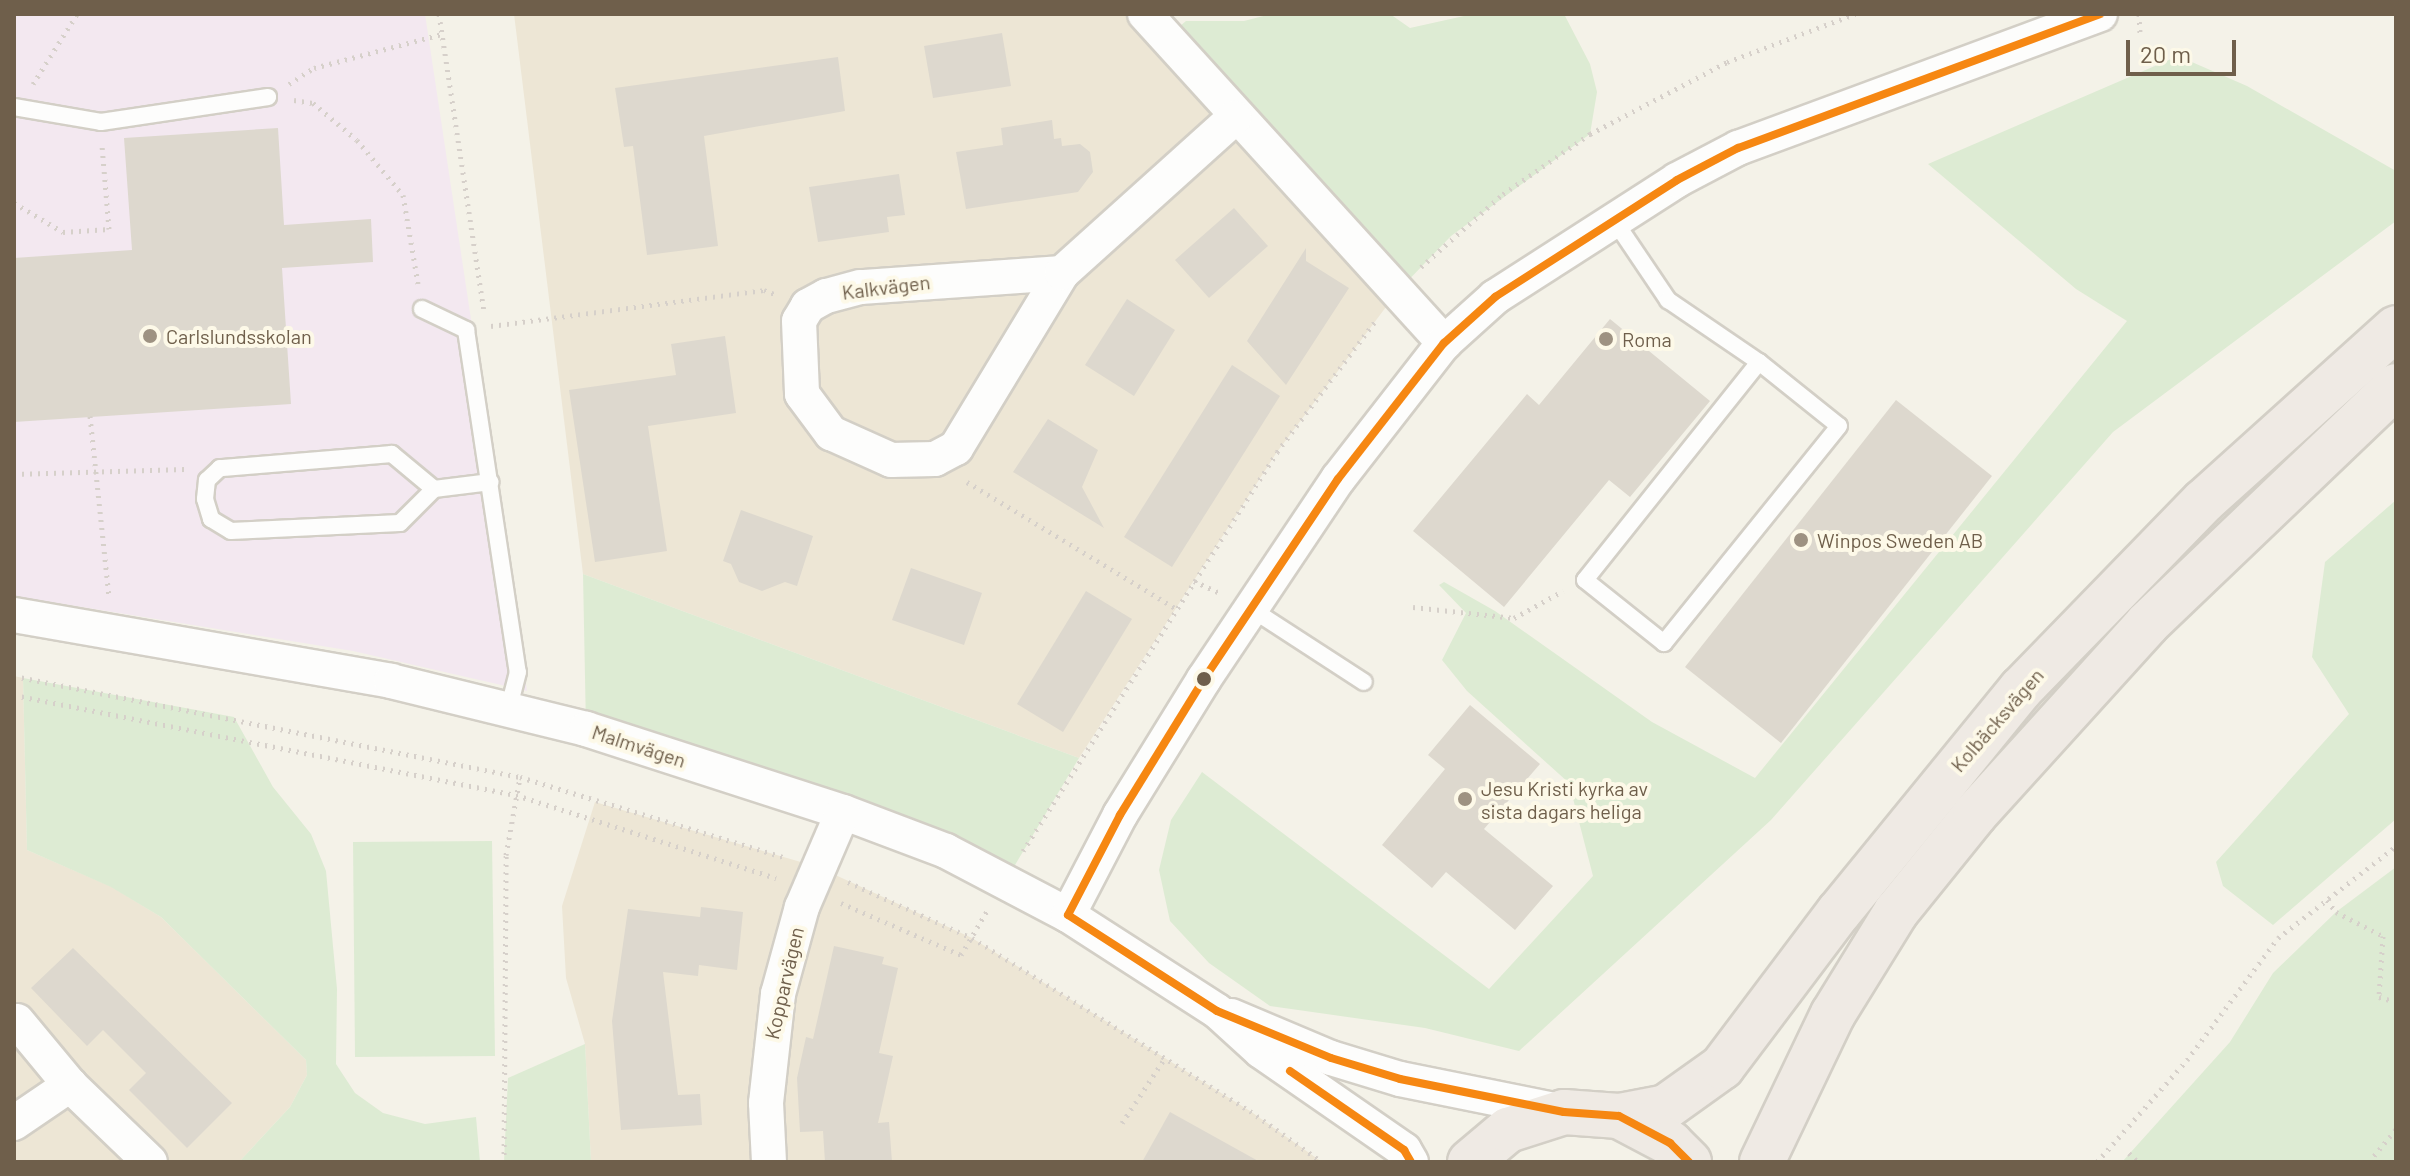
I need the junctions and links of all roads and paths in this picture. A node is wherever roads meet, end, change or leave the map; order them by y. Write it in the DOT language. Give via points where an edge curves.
graph roads {
  1 [pos="77,14"];
  2 [pos="1145,14"];
  3 [pos="2100,14"];
  4 [pos="2139,14"];
  5 [pos="442,34"];
  6 [pos="2140,36"];
  7 [pos="268,97"];
  8 [pos="16,107"];
  9 [pos="1234,118"];
  10 [pos="101,122"];
  11 [pos="14,203"];
  12 [pos="1614,220"];
  13 [pos="1062,273"];
  14 [pos="764,290"];
  15 [pos="422,309"];
  16 [pos="486,327"];
  17 [pos="2396,328"];
  18 [pos="1444,343"];
  19 [pos="1759,362"];
  20 [pos="2396,386"];
  21 [pos="90,416"];
  22 [pos="935,459"];
  23 [pos="220,468"];
  24 [pos="95,471"];
  25 [pos="14,474"];
  26 [pos="491,482"];
  27 [pos="434,489"];
  28 [pos="1585,580"];
  29 [pos="1413,607"];
  30 [pos="1175,608"];
  31 [pos="1253,610"];
  32 [pos="14,615"];
  33 [pos="113,631"];
  34 [pos="14,676"];
  35 [pos="1364,682"];
  36 [pos="14,695"];
  37 [pos="508,711"];
  38 [pos="520,777"];
  39 [pos="516,795"];
  40 [pos="843,812"];
  41 [pos="2396,846"];
  42 [pos="814,878"];
  43 [pos="2327,900"];
  44 [pos="1068,915"];
  45 [pos="972,938"];
  46 [pos="2396,1002"];
  47 [pos="1217,1011"];
  48 [pos="17,1021"];
  49 [pos="1165,1058"];
  50 [pos="70,1085"];
  51 [pos="1564,1112"];
  52 [pos="1619,1116"];
  53 [pos="14,1123"];
  54 [pos="1122,1123"];
  55 [pos="2396,1129"];
  56 [pos="2129,1153"];
  57 [pos="150,1162"];
  58 [pos="504,1162"];
  59 [pos="769,1162"];
  60 [pos="1322,1162"];
  61 [pos="1411,1162"];
  62 [pos="1470,1162"];
  63 [pos="1689,1162"];
  64 [pos="1762,1162"];
  65 [pos="2097,1162"];
  66 [pos="2138,1162"];
  67 [pos="2369,1162"];
  1 -- 8 [label="path"];
  2 -- 9 [label="street"];
  3 -- 12 [label="street" via="1738,148"];
  4 -- 6 [label="path"];
  5 -- 7 [label="path" via="314,68"];
  7 -- 10 [label="lane"];
  7 -- 15 [label="path" via="313,103 357,140 403,195"];
  8 -- 10 [label="lane"];
  9 -- 13 [label="street"];
  9 -- 18 [label="street"];
  10 -- 11 [label="path" via="109,229 63,232"];
  12 -- 18 [label="street" via="1495,297"];
  12 -- 19 [label="lane" via="1668,300"];
  13 -- 22 [label="street" via="971,429 956,448"];
  13 -- 22 [label="street, Kalkvägen" via="860,287 808,306 799,321 798,369 802,394 815,416 831,433 880,456"];
  14 -- 16 [label="path"];
  15 -- 26 [label="lane" via="466,330"];
  17 -- 52 [label="highway, Kolbäcksvägen" via="2204,501 2021,689 1839,912 1722,1067 1666,1107"];
  18 -- 31 [label="street" via="1338,479"];
  19 -- 28 [label="lane"];
  19 -- 28 [label="lane" via="1839,426 1752,535 1664,643"];
  20 -- 64 [label="highway" via="2147,624 1965,826 1896,912 1833,1014"];
  21 -- 24 [label="path"];
  22 -- 30 [label="path"];
  23 -- 24 [label="path"];
  23 -- 27 [label="lane" via="392,454"];
  23 -- 27 [label="lane" via="207,480 205,499 211,519 231,531 400,523"];
  24 -- 25 [label="path"];
  24 -- 33 [label="path"];
  26 -- 27 [label="lane"];
  26 -- 37 [label="lane" via="518,672"];
  28 -- 29 [label="path" via="1514,618"];
  31 -- 35 [label="lane"];
  31 -- 44 [label="street" via="1128,801"];
  32 -- 33 [label="street, Malmvägen"];
  33 -- 37 [label="street, Malmvägen" via="376,678"];
  34 -- 38 [label="path"];
  36 -- 39 [label="path"];
  37 -- 40 [label="street, Malmvägen" via="586,729"];
  38 -- 39 [label="path"];
  38 -- 42 [label="path"];
  39 -- 42 [label="path"];
  39 -- 58 [label="path" via="506,855"];
  40 -- 42 [label="street, Kopparvägen"];
  40 -- 44 [label="street, Malmvägen" via="946,851"];
  41 -- 43 [label="path"];
  42 -- 45 [label="path"];
  42 -- 45 [label="path" via="961,955"];
  42 -- 59 [label="street, Kopparvägen" via="770,1040"];
  43 -- 46 [label="path" via="2336,912 2383,936 2379,997"];
  43 -- 65 [label="path" via="2278,938 2187,1060"];
  44 -- 47 [label="street, Malmvägen"];
  45 -- 49 [label="path"];
  47 -- 51 [label="street, Malmvägen" via="1400,1079"];
  47 -- 61 [label="street, Malmvägen" via="1261,1051 1404,1150"];
  48 -- 50 [label="street"];
  49 -- 54 [label="path"];
  49 -- 60 [label="path"];
  50 -- 53 [label="street"];
  50 -- 57 [label="street"];
  51 -- 52 [label="highway"];
  51 -- 62 [label="highway" via="1508,1130"];
  52 -- 63 [label="highway" via="1670,1143"];
  55 -- 67 [label="path"];
  56 -- 66 [label="path"];
}
